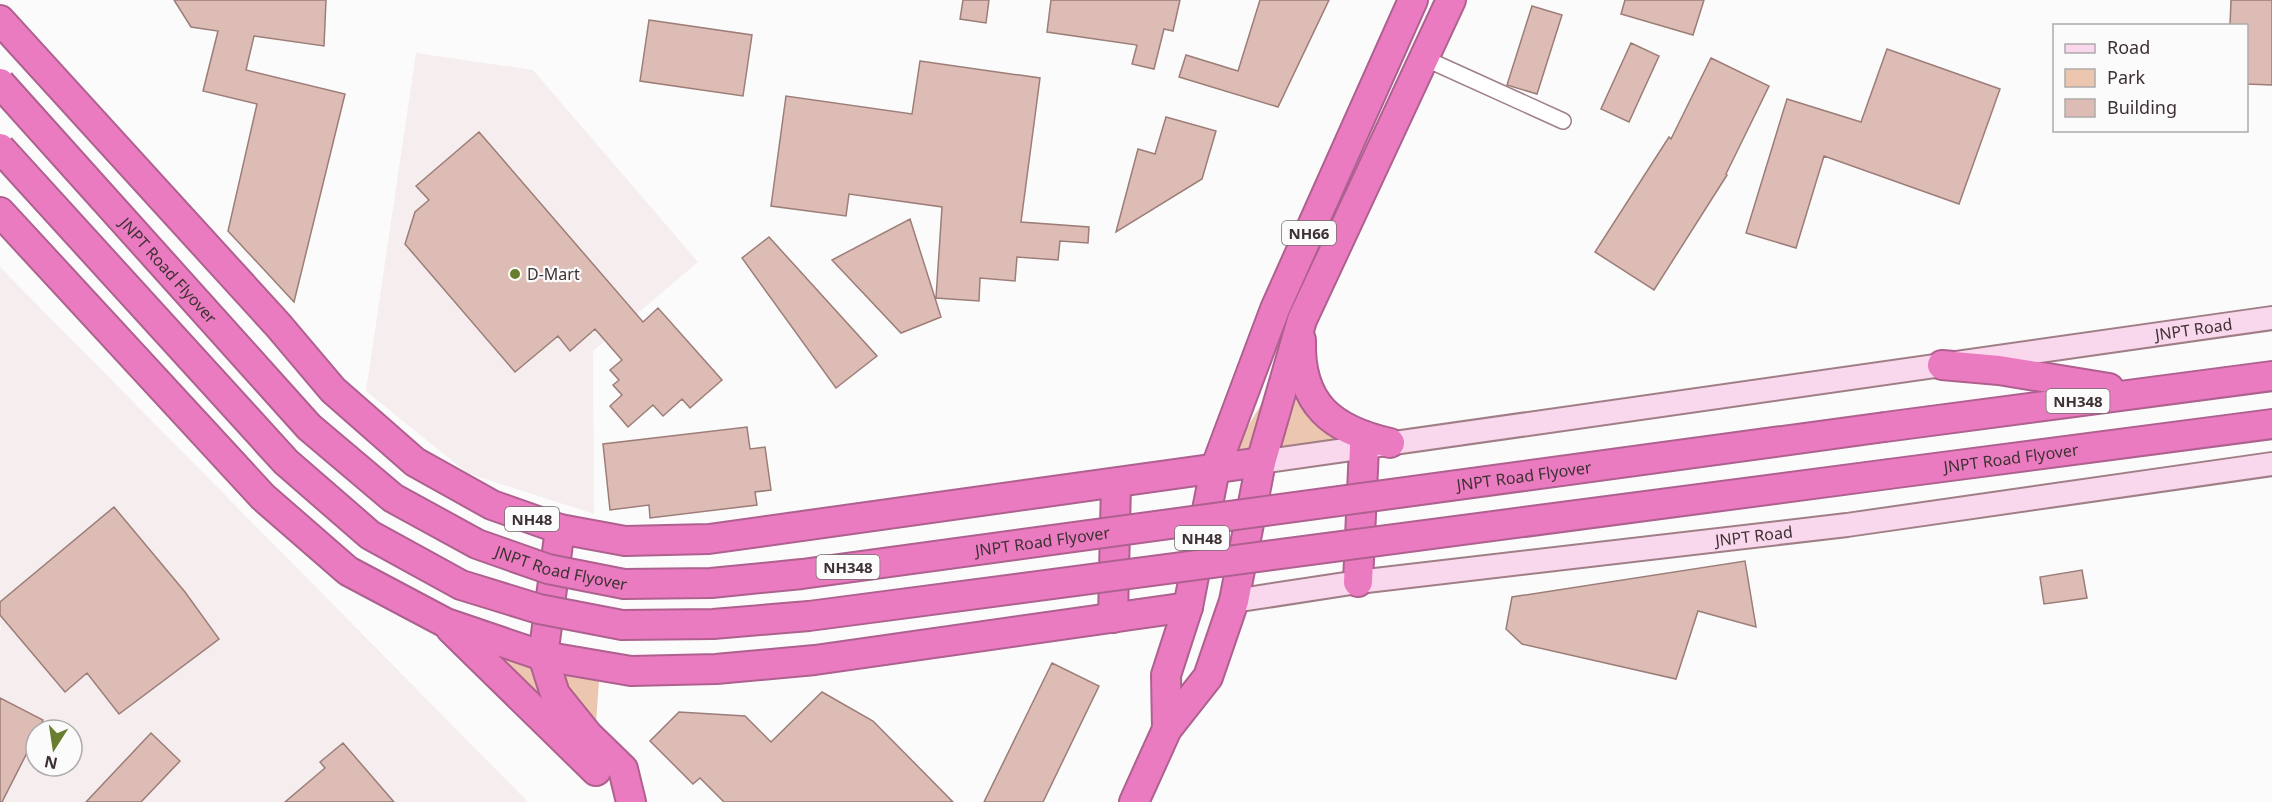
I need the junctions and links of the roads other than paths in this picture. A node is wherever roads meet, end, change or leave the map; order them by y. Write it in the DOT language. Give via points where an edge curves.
graph roads {
  1 [pos="1413,0"];
  2 [pos="1451,0"];
  3 [pos="0,20"];
  4 [pos="1424,58"];
  5 [pos="0,83"];
  6 [pos="1563,122"];
  7 [pos="0,148"];
  8 [pos="0,212"];
  9 [pos="2272,318"];
  10 [pos="1302,320"];
  11 [pos="1942,365"];
  12 [pos="2272,376"];
  13 [pos="2139,392"];
  14 [pos="2272,424"];
  15 [pos="1377,445"];
  16 [pos="1261,462"];
  17 [pos="2272,464"];
  18 [pos="1215,469"];
  19 [pos="1116,483"];
  20 [pos="560,529"];
  21 [pos="1358,582"];
  22 [pos="1234,601"];
  23 [pos="1188,608"];
  24 [pos="1113,618"];
  25 [pos="446,623"];
  26 [pos="543,656"];
  27 [pos="1167,729"];
  28 [pos="630,802"];
  29 [pos="1134,802"];
  1 -- 18 [label="highway, NH66" via="1275,309"];
  2 -- 4 [label="highway, NH66"];
  3 -- 20 [label="highway, NH48" via="333,390 415,462 492,505"];
  4 -- 6 [label="street"];
  4 -- 10 [label="highway, NH66"];
  5 -- 13 [label="highway, JNPT Road Flyover / NH348, bridge" via="309,427 393,498 477,544 548,569 624,584 711,583 802,574"];
  7 -- 14 [label="highway, JNPT Road Flyover, bridge" via="286,462 370,535 460,585 539,609 622,625 713,624 809,616"];
  8 -- 25 [label="highway" via="263,497 348,571"];
  9 -- 11 [label="street, JNPT Road"];
  10 -- 15 [label="highway" via="1305,375 1318,405 1347,430"];
  10 -- 16 [label="highway, NH66"];
  11 -- 13 [label="highway"];
  11 -- 15 [label="street, JNPT Road"];
  12 -- 13 [label="highway, JNPT Road Flyover / NH348"];
  15 -- 16 [label="street, JNPT Road"];
  15 -- 21 [label="highway"];
  16 -- 18 [label="highway, NH48"];
  16 -- 22 [label="highway"];
  17 -- 21 [label="street, JNPT Road" via="1847,525"];
  18 -- 19 [label="highway, NH48"];
  18 -- 23 [label="highway, NH48"];
  19 -- 20 [label="highway, NH48" via="709,539 625,541"];
  19 -- 24 [label="highway"];
  20 -- 26 [label="highway"];
  21 -- 22 [label="street, JNPT Road"];
  22 -- 27 [label="highway" via="1208,677"];
  23 -- 24 [label="highway"];
  23 -- 27 [label="highway, NH48" via="1166,675"];
  24 -- 26 [label="highway" via="815,660 716,669 631,671"];
  25 -- 26 [label="highway"];
  25 -- 28 [label="highway"];
  26 -- 28 [label="highway" via="555,694 588,735 623,769"];
  27 -- 29 [label="highway"];
}
